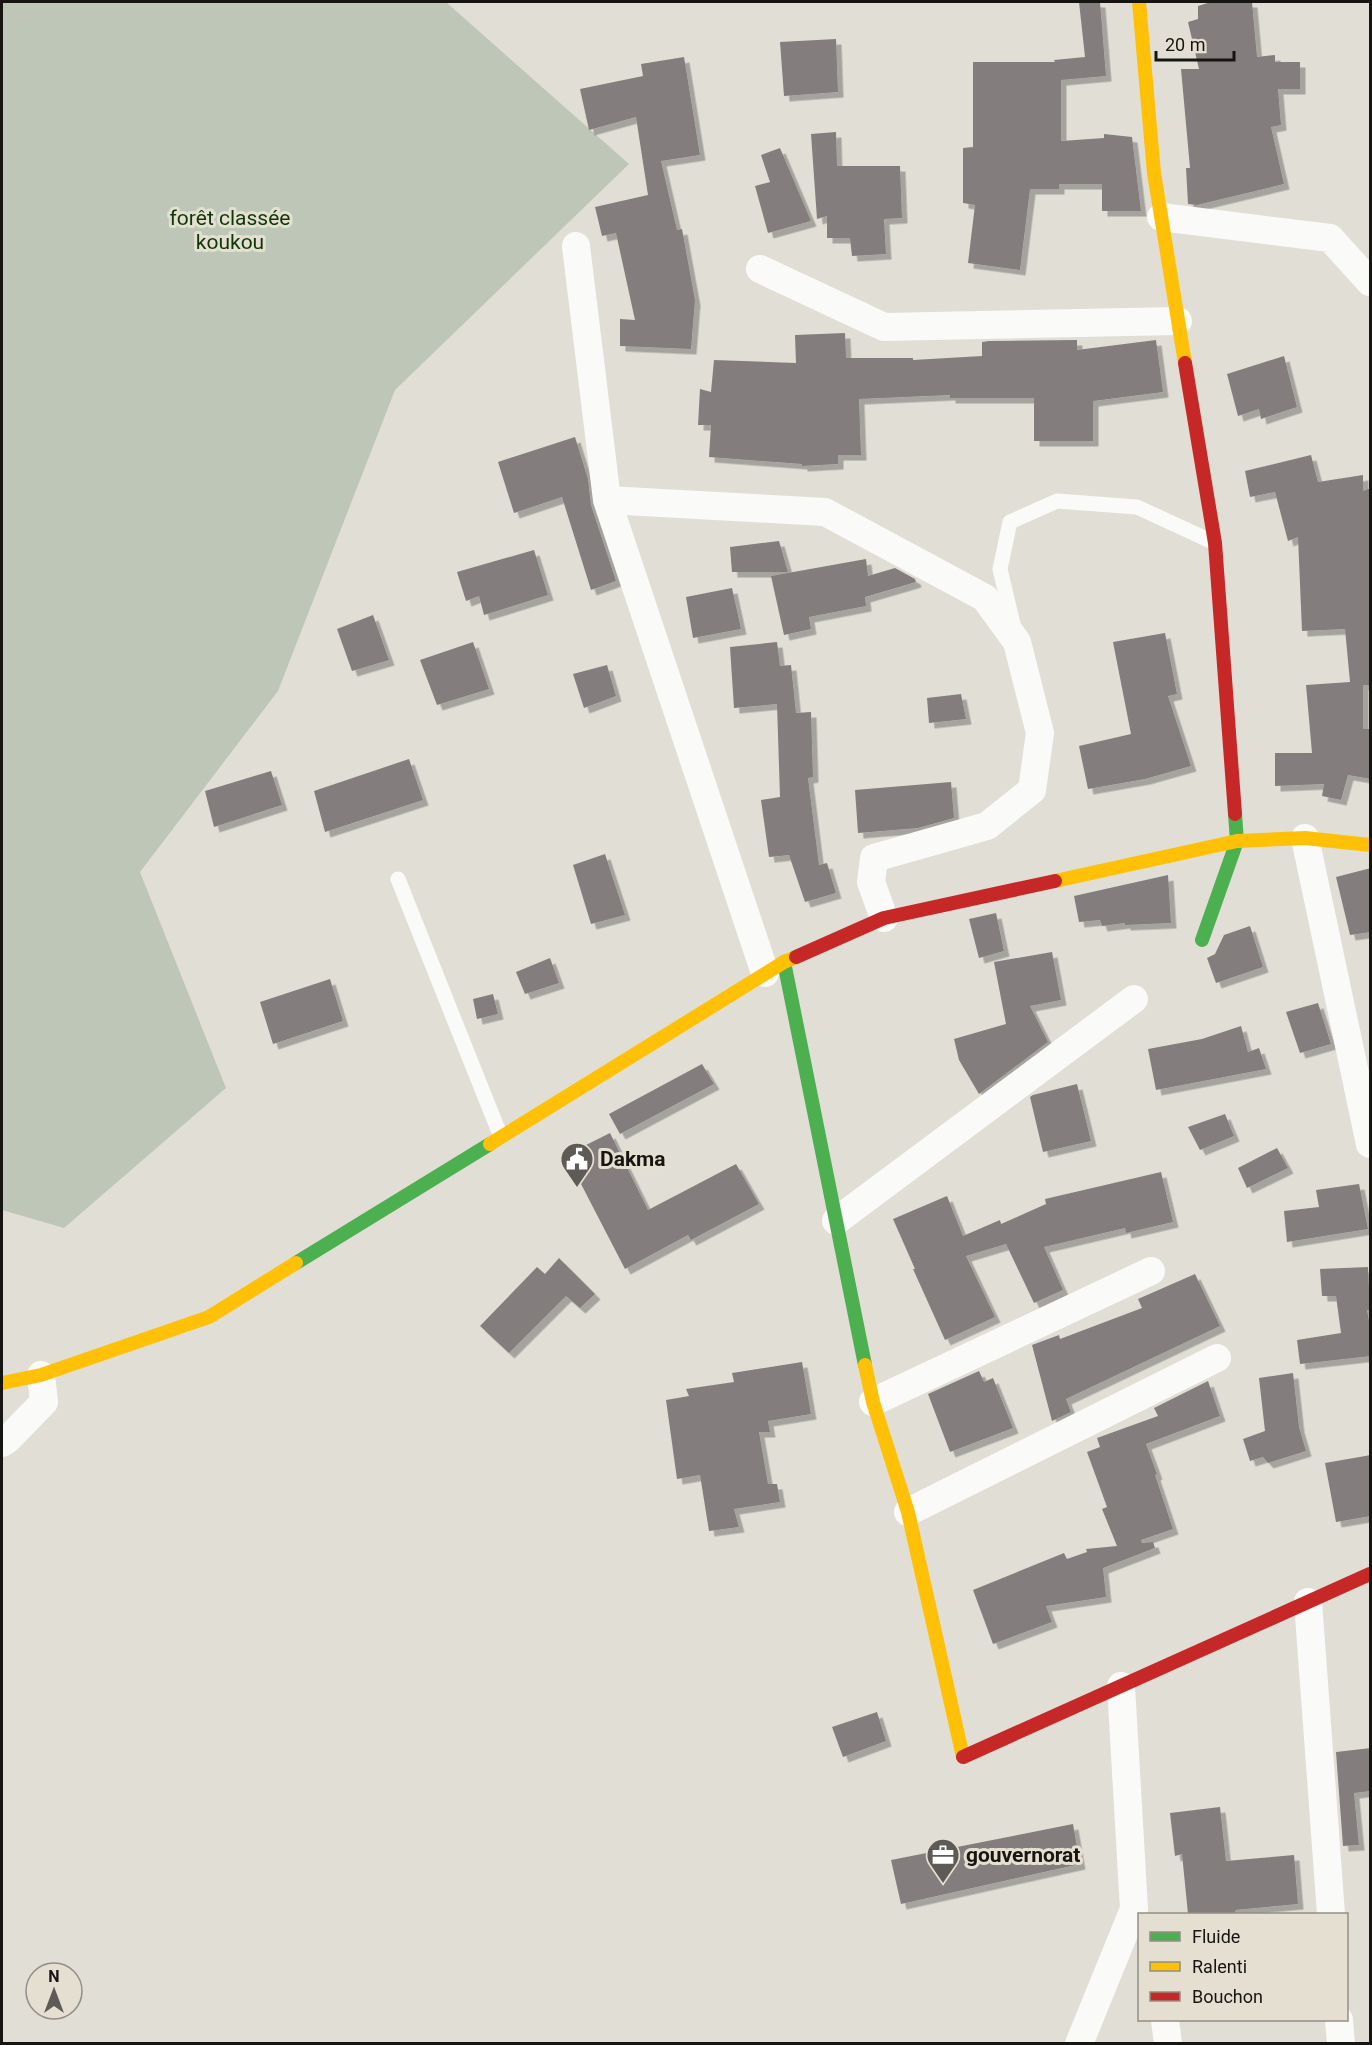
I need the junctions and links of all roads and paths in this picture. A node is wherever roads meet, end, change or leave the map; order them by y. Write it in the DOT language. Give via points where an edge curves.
graph roads {
  1 [pos="1139,2"];
  2 [pos="1161,217"];
  3 [pos="576,246"];
  4 [pos="760,269"];
  5 [pos="1371,282"];
  6 [pos="1178,321"];
  7 [pos="607,500"];
  8 [pos="1215,543"];
  9 [pos="1017,642"];
  10 [pos="1305,838"];
  11 [pos="1237,841"];
  12 [pos="1371,845"];
  13 [pos="398,879"];
  14 [pos="884,918"];
  15 [pos="1202,940"];
  16 [pos="774,968"];
  17 [pos="1134,999"];
  18 [pos="501,1137"];
  19 [pos="1371,1144"];
  20 [pos="836,1221"];
  21 [pos="1151,1271"];
  22 [pos="1217,1358"];
  23 [pos="41,1376"];
  24 [pos="2,1383"];
  25 [pos="873,1402"];
  26 [pos="2,1443"];
  27 [pos="908,1512"];
  28 [pos="1371,1574"];
  29 [pos="1308,1602"];
  30 [pos="1121,1686"];
  31 [pos="1331,1913"];
  32 [pos="1137,1914"];
  33 [pos="1165,2021"];
  34 [pos="1339,2021"];
  35 [pos="1079,2043"];
  36 [pos="1168,2043"];
  37 [pos="1341,2043"];
  1 -- 2 [label="street"];
  2 -- 5 [label="street" via="1330,238"];
  2 -- 6 [label="street"];
  3 -- 7 [label="street"];
  4 -- 6 [label="street" via="884,327"];
  6 -- 8 [label="street"];
  7 -- 9 [label="street" via="825,512 985,598"];
  7 -- 16 [label="street"];
  8 -- 9 [label="lane" via="1137,507 1057,501 1010,522 1000,569"];
  8 -- 11 [label="street"];
  9 -- 14 [label="street" via="1040,733 1032,790 987,826 874,858 872,882"];
  10 -- 11 [label="street"];
  10 -- 12 [label="street"];
  10 -- 19 [label="street"];
  11 -- 14 [label="street"];
  11 -- 15 [label="street"];
  13 -- 18 [label="lane"];
  14 -- 16 [label="street"];
  16 -- 18 [label="street"];
  16 -- 20 [label="street"];
  17 -- 20 [label="street"];
  18 -- 23 [label="street" via="209,1317"];
  20 -- 25 [label="street"];
  21 -- 25 [label="street"];
  22 -- 27 [label="street"];
  23 -- 24 [label="street"];
  23 -- 26 [label="street" via="44,1402"];
  25 -- 27 [label="street"];
  27 -- 30 [label="street" via="963,1757"];
  28 -- 29 [label="street"];
  29 -- 30 [label="street"];
  29 -- 31 [label="street"];
  30 -- 32 [label="street"];
  32 -- 35 [label="street"];
  33 -- 36 [label="street"];
  34 -- 37 [label="street"];
}
